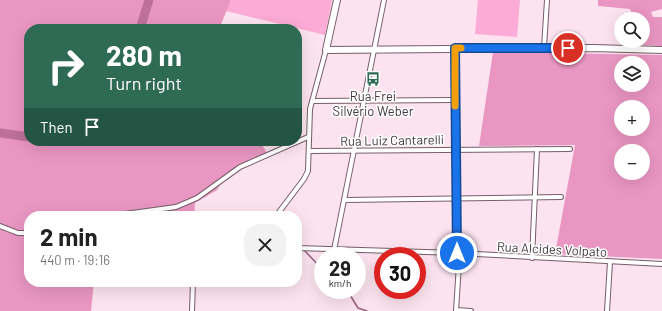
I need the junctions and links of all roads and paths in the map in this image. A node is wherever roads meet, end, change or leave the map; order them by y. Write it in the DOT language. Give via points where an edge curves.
graph roads {
  1 [pos="337,0"];
  2 [pos="384,0"];
  3 [pos="547,0"];
  4 [pos="455,48"];
  5 [pos="544,48"];
  6 [pos="326,50"];
  7 [pos="373,50"];
  8 [pos="662,50"];
  9 [pos="455,100"];
  10 [pos="312,101"];
  11 [pos="364,101"];
  12 [pos="308,137"];
  13 [pos="302,140"];
  14 [pos="288,146"];
  15 [pos="537,149"];
  16 [pos="570,149"];
  17 [pos="456,150"];
  18 [pos="309,151"];
  19 [pos="354,151"];
  20 [pos="561,197"];
  21 [pos="535,198"];
  22 [pos="456,199"];
  23 [pos="344,200"];
  24 [pos="151,211"];
  25 [pos="280,211"];
  26 [pos="0,226"];
  27 [pos="24,233"];
  28 [pos="335,247"];
  29 [pos="302,248"];
  30 [pos="314,249"];
  31 [pos="366,251"];
  32 [pos="457,253"];
  33 [pos="532,258"];
  34 [pos="610,262"];
  35 [pos="662,264"];
  36 [pos="193,287"];
  37 [pos="192,311"];
  38 [pos="456,311"];
  39 [pos="471,311"];
  40 [pos="607,311"];
  1 -- 6 [label="street"];
  2 -- 7 [label="street"];
  3 -- 5 [label="street"];
  4 -- 5 [label="street"];
  4 -- 7 [label="street"];
  4 -- 9 [label="street"];
  5 -- 8 [label="street"];
  6 -- 7 [label="street"];
  6 -- 10 [label="street"];
  7 -- 11 [label="street"];
  9 -- 11 [label="street"];
  9 -- 17 [label="street"];
  10 -- 11 [label="street"];
  10 -- 12 [label="street"];
  11 -- 19 [label="street"];
  12 -- 13 [label="street"];
  12 -- 18 [label="street"];
  14 -- 24 [label="street" via="240,167 197,198 167,209"];
  15 -- 16 [label="street, Rua Luiz Cantarelli"];
  15 -- 17 [label="street, Rua Luiz Cantarelli"];
  15 -- 21 [label="street"];
  17 -- 19 [label="street, Rua Luiz Cantarelli"];
  17 -- 22 [label="street"];
  18 -- 19 [label="street, Rua Luiz Cantarelli"];
  18 -- 25 [label="street" via="306,175"];
  19 -- 23 [label="street"];
  20 -- 21 [label="street"];
  21 -- 22 [label="street"];
  21 -- 33 [label="street"];
  22 -- 23 [label="street"];
  22 -- 32 [label="street"];
  23 -- 28 [label="street"];
  26 -- 27 [label="street"];
  29 -- 30 [label="street, Rua Alcides Volpato"];
  31 -- 32 [label="street, Rua Alcides Volpato"];
  32 -- 33 [label="street, Rua Alcides Volpato"];
  32 -- 38 [label="street" via="459,264"];
  33 -- 34 [label="street, Rua Alcides Volpato"];
  34 -- 35 [label="street, Rua Alcides Volpato"];
  34 -- 40 [label="street"];
  36 -- 37 [label="street"];
  38 -- 39 [label="street"];
}
